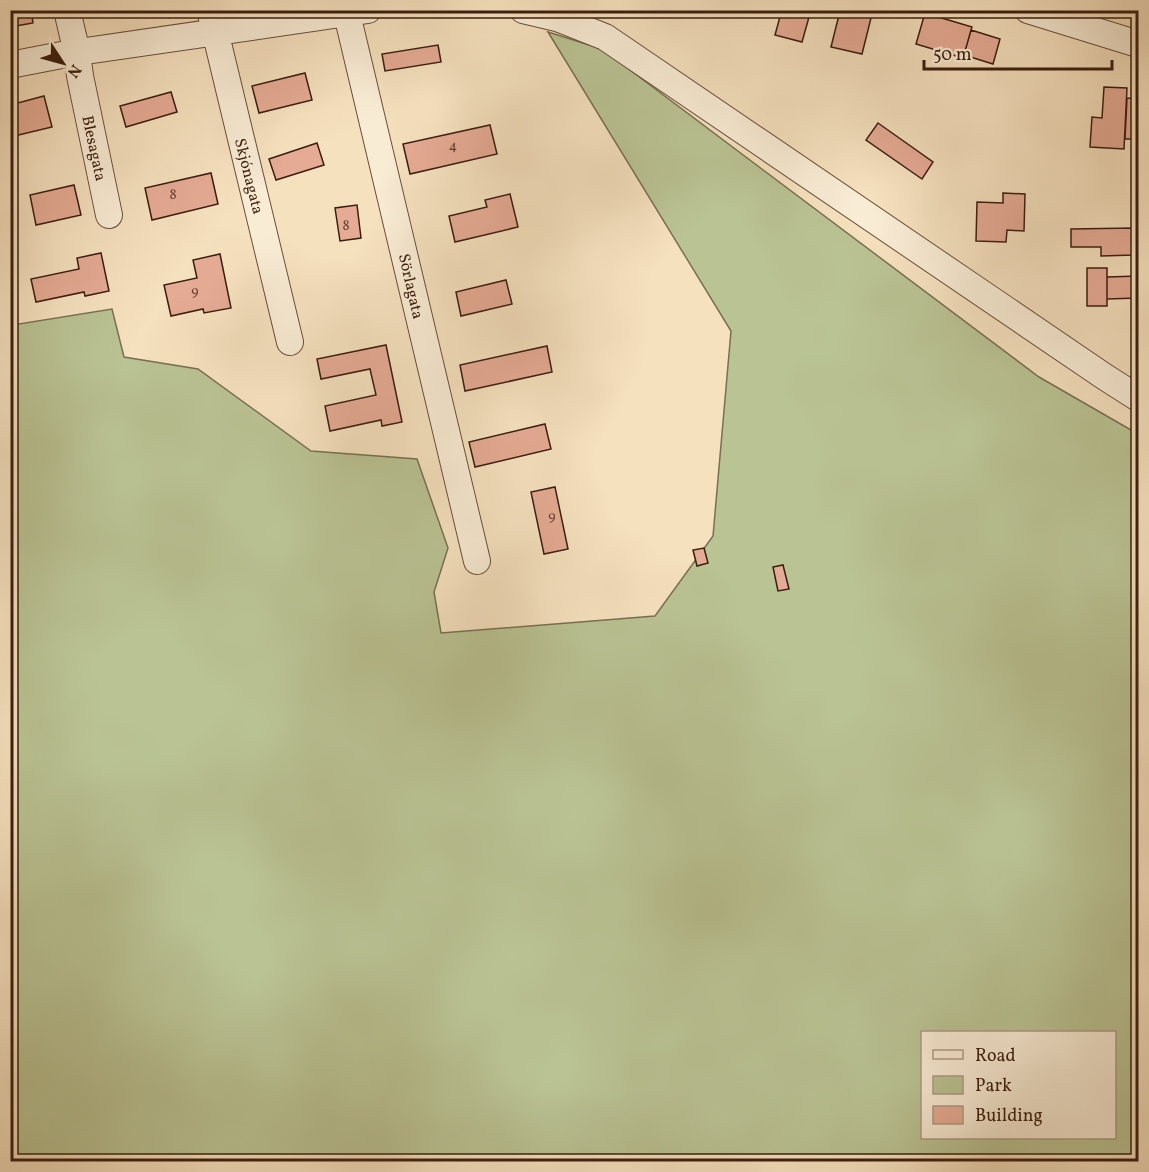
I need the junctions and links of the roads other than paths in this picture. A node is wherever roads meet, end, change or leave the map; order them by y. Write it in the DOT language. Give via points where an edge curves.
graph roads {
  1 [pos="67,10"];
  2 [pos="523,10"];
  3 [pos="1028,10"];
  4 [pos="354,12"];
  5 [pos="212,21"];
  6 [pos="1138,44"];
  7 [pos="77,53"];
  8 [pos="10,66"];
  9 [pos="109,215"];
  10 [pos="290,342"];
  11 [pos="1138,398"];
  12 [pos="477,561"];
  1 -- 7 [label="street, Blesagata"];
  2 -- 11 [label="street" via="557,18 605,37"];
  3 -- 6 [label="street"];
  4 -- 5 [label="street" via="240,30"];
  4 -- 12 [label="street, Sörlagata"];
  5 -- 7 [label="street"];
  5 -- 10 [label="street, Skjónagata"];
  7 -- 8 [label="street"];
  7 -- 9 [label="street, Blesagata"];
}
